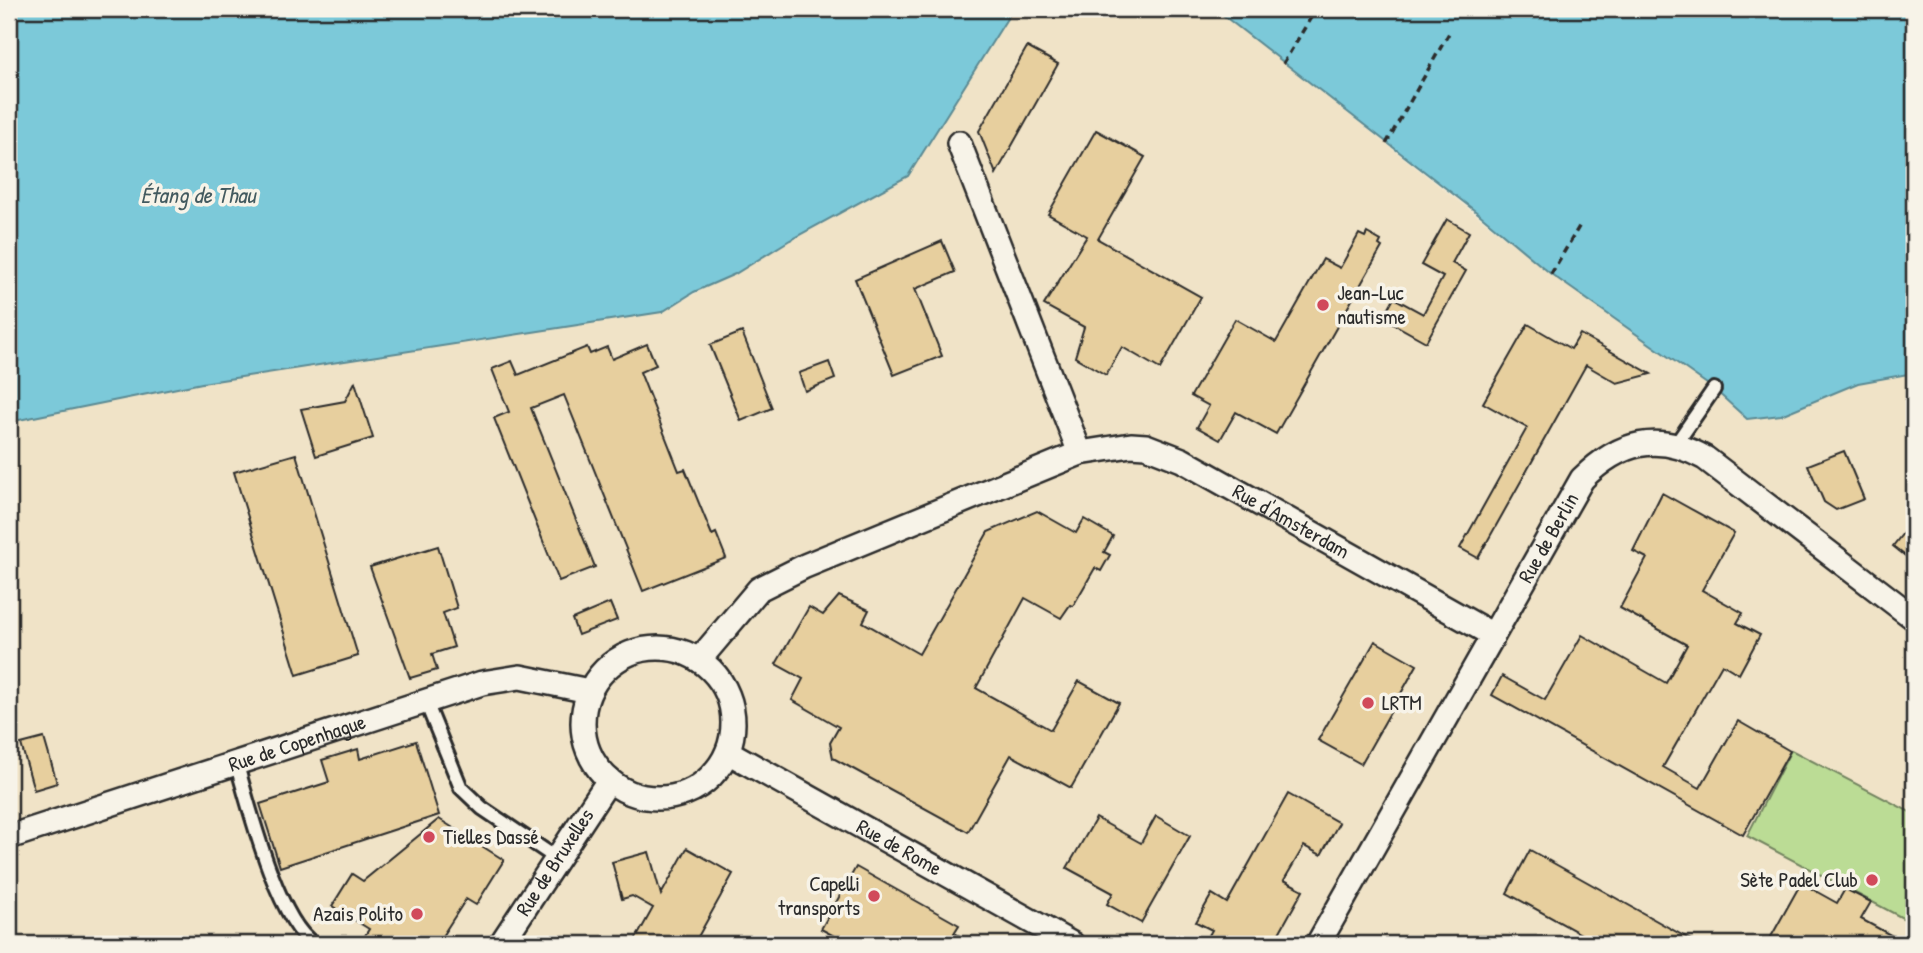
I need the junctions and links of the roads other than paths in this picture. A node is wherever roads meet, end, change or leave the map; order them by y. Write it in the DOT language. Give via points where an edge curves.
graph roads {
  1 [pos="959,143"];
  2 [pos="1714,389"];
  3 [pos="1676,444"];
  4 [pos="1080,453"];
  5 [pos="1914,618"];
  6 [pos="1493,635"];
  7 [pos="699,660"];
  8 [pos="589,691"];
  9 [pos="426,702"];
  10 [pos="728,752"];
  11 [pos="237,765"];
  12 [pos="609,780"];
  13 [pos="9,837"];
  14 [pos="556,858"];
  15 [pos="314,944"];
  16 [pos="501,944"];
  17 [pos="1072,944"];
  18 [pos="1318,944"];
  1 -- 4 [label="street"];
  2 -- 3 [label="lane"];
  3 -- 5 [label="street, Rue de Berlin" via="1705,457"];
  3 -- 6 [label="street, Rue de Berlin" via="1638,444 1619,450 1582,479"];
  4 -- 6 [label="street, Rue d'Amsterdam" via="1139,445 1182,460"];
  4 -- 7 [label="street, Rue d'Amsterdam" via="759,589"];
  6 -- 18 [label="street, Rue de Berlin"];
  7 -- 8 [label="street" via="676,649 650,648 625,655 604,670"];
  7 -- 10 [label="street" via="718,678 730,701 733,727"];
  8 -- 9 [label="street, Rue de Copenhague" via="520,677 482,683"];
  8 -- 12 [label="street" via="584,739 593,761"];
  9 -- 11 [label="street, Rue de Copenhague"];
  9 -- 14 [label="lane" via="461,788 482,808"];
  10 -- 12 [label="street" via="715,772 676,796 652,798"];
  10 -- 17 [label="street, Rue de Rome"];
  11 -- 13 [label="street, Rue de Copenhague"];
  11 -- 15 [label="lane" via="273,879 301,936"];
  12 -- 14 [label="street, Rue de Bruxelles"];
  14 -- 16 [label="street, Rue de Bruxelles"];
}
